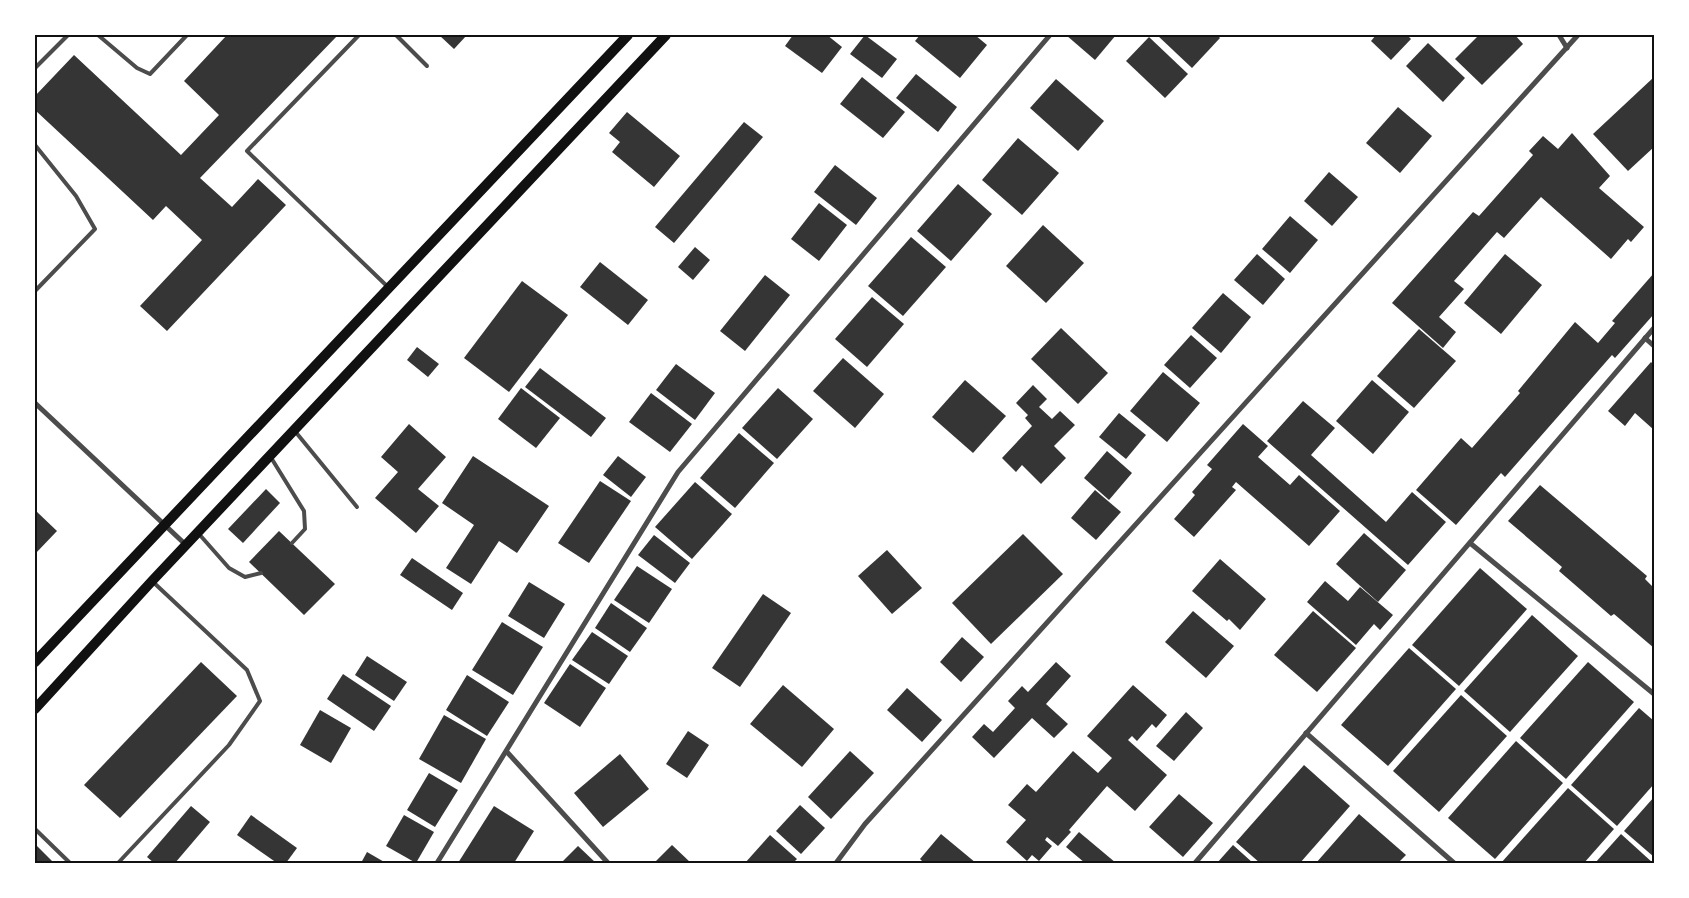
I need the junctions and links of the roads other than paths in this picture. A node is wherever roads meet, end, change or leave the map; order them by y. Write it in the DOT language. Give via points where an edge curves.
graph roads {
  1 [pos="68,35"];
  2 [pos="98,35"];
  3 [pos="187,35"];
  4 [pos="359,35"];
  5 [pos="396,35"];
  6 [pos="628,35"];
  7 [pos="666,35"];
  8 [pos="1050,35"];
  9 [pos="1559,35"];
  10 [pos="1578,35"];
  11 [pos="1567,48"];
  12 [pos="427,66"];
  13 [pos="35,68"];
  14 [pos="35,145"];
  15 [pos="389,288"];
  16 [pos="35,291"];
  17 [pos="1654,328"];
  18 [pos="1645,338"];
  19 [pos="1654,346"];
  20 [pos="36,405"];
  21 [pos="294,430"];
  22 [pos="270,456"];
  23 [pos="357,507"];
  24 [pos="166,524"];
  25 [pos="198,532"];
  26 [pos="292,543"];
  27 [pos="1470,543"];
  28 [pos="187,545"];
  29 [pos="261,573"];
  30 [pos="152,581"];
  31 [pos="35,662"];
  32 [pos="1654,694"];
  33 [pos="35,709"];
  34 [pos="1306,733"];
  35 [pos="507,752"];
  36 [pos="35,829"];
  37 [pos="70,863"];
  38 [pos="118,863"];
  39 [pos="437,863"];
  40 [pos="608,863"];
  41 [pos="836,863"];
  42 [pos="1195,863"];
  43 [pos="1454,863"];
  1 -- 13 [label="lane"];
  2 -- 3 [label="lane" via="137,68 150,74"];
  4 -- 15 [label="lane" via="247,151"];
  5 -- 12 [label="lane"];
  6 -- 15 [label="main road"];
  7 -- 21 [label="main road"];
  8 -- 35 [label="street" via="678,472"];
  9 -- 11 [label="street"];
  10 -- 11 [label="street"];
  11 -- 41 [label="street" via="865,824"];
  14 -- 16 [label="lane" via="76,196 95,229"];
  15 -- 24 [label="main road"];
  17 -- 18 [label="street"];
  18 -- 19 [label="street"];
  18 -- 27 [label="street"];
  20 -- 24 [label="street"];
  21 -- 22 [label="main road"];
  21 -- 23 [label="lane"];
  22 -- 25 [label="main road"];
  22 -- 26 [label="lane" via="304,511 305,529"];
  24 -- 28 [label="street"];
  24 -- 31 [label="main road"];
  25 -- 28 [label="main road"];
  25 -- 29 [label="lane" via="228,568 245,577"];
  27 -- 32 [label="street"];
  27 -- 34 [label="street"];
  28 -- 30 [label="main road"];
  30 -- 33 [label="main road"];
  30 -- 38 [label="lane" via="247,670 260,701 229,745"];
  34 -- 42 [label="street"];
  34 -- 43 [label="street"];
  35 -- 39 [label="street"];
  35 -- 40 [label="street"];
  36 -- 37 [label="lane"];
}
